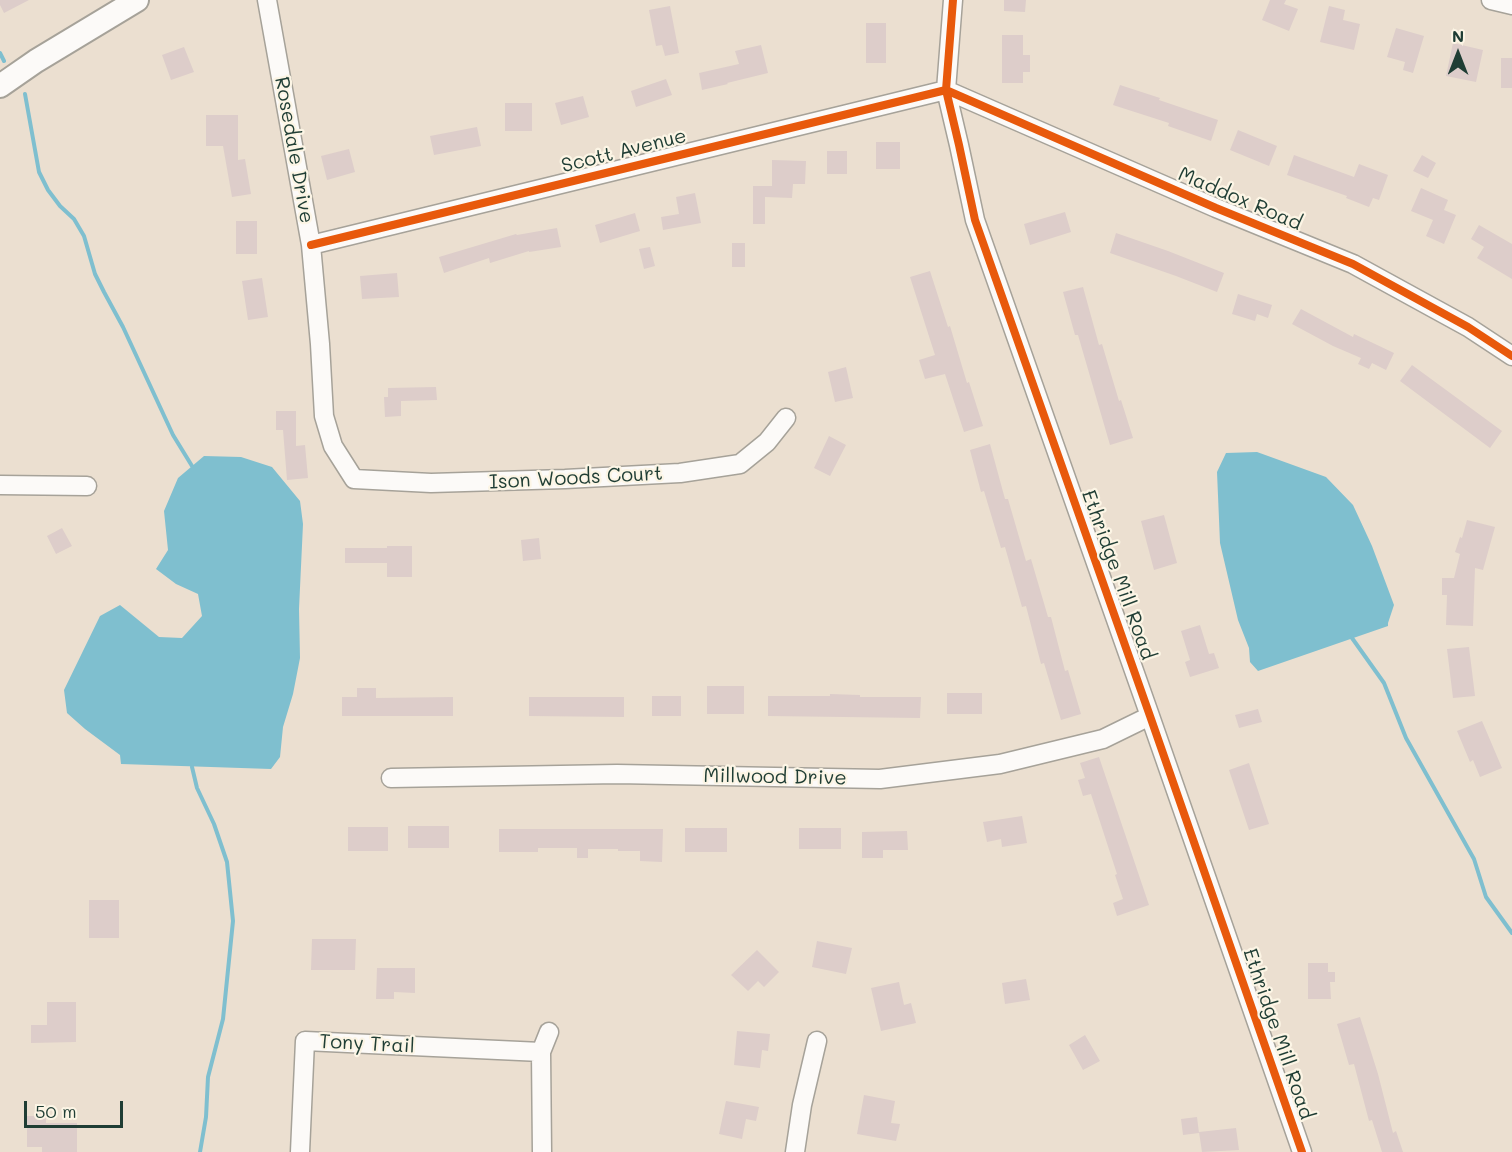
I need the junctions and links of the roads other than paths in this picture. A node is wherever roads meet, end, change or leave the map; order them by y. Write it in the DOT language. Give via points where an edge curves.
graph roads {
  1 [pos="137,0"];
  2 [pos="267,0"];
  3 [pos="953,0"];
  4 [pos="1491,0"];
  5 [pos="1512,5"];
  6 [pos="0,86"];
  7 [pos="946,90"];
  8 [pos="311,244"];
  9 [pos="1512,356"];
  10 [pos="786,418"];
  11 [pos="350,473"];
  12 [pos="0,485"];
  13 [pos="87,486"];
  14 [pos="1150,716"];
  15 [pos="391,778"];
  16 [pos="549,1032"];
  17 [pos="817,1041"];
  18 [pos="541,1052"];
  19 [pos="300,1152"];
  20 [pos="542,1152"];
  21 [pos="795,1152"];
  22 [pos="1302,1152"];
  1 -- 6 [label="main road"];
  2 -- 8 [label="street, Rosedale Drive"];
  3 -- 7 [label="street, Ethridge Mill Road"];
  4 -- 5 [label="street"];
  7 -- 8 [label="street, Scott Avenue"];
  7 -- 9 [label="street, Maddox Road" via="1353,264 1468,327"];
  7 -- 14 [label="street, Ethridge Mill Road" via="975,220"];
  8 -- 11 [label="street, Rosedale Drive" via="324,416 333,446"];
  10 -- 11 [label="street, Ison Woods Court" via="767,442 740,464 680,473 431,483 354,479"];
  12 -- 13 [label="street"];
  14 -- 15 [label="street, Millwood Drive" via="1102,739 1000,764 880,778 617,774"];
  14 -- 22 [label="street, Ethridge Mill Road"];
  16 -- 18 [label="street"];
  17 -- 21 [label="street"];
  18 -- 19 [label="street, Tony Trail" via="305,1041"];
  18 -- 20 [label="street"];
}
